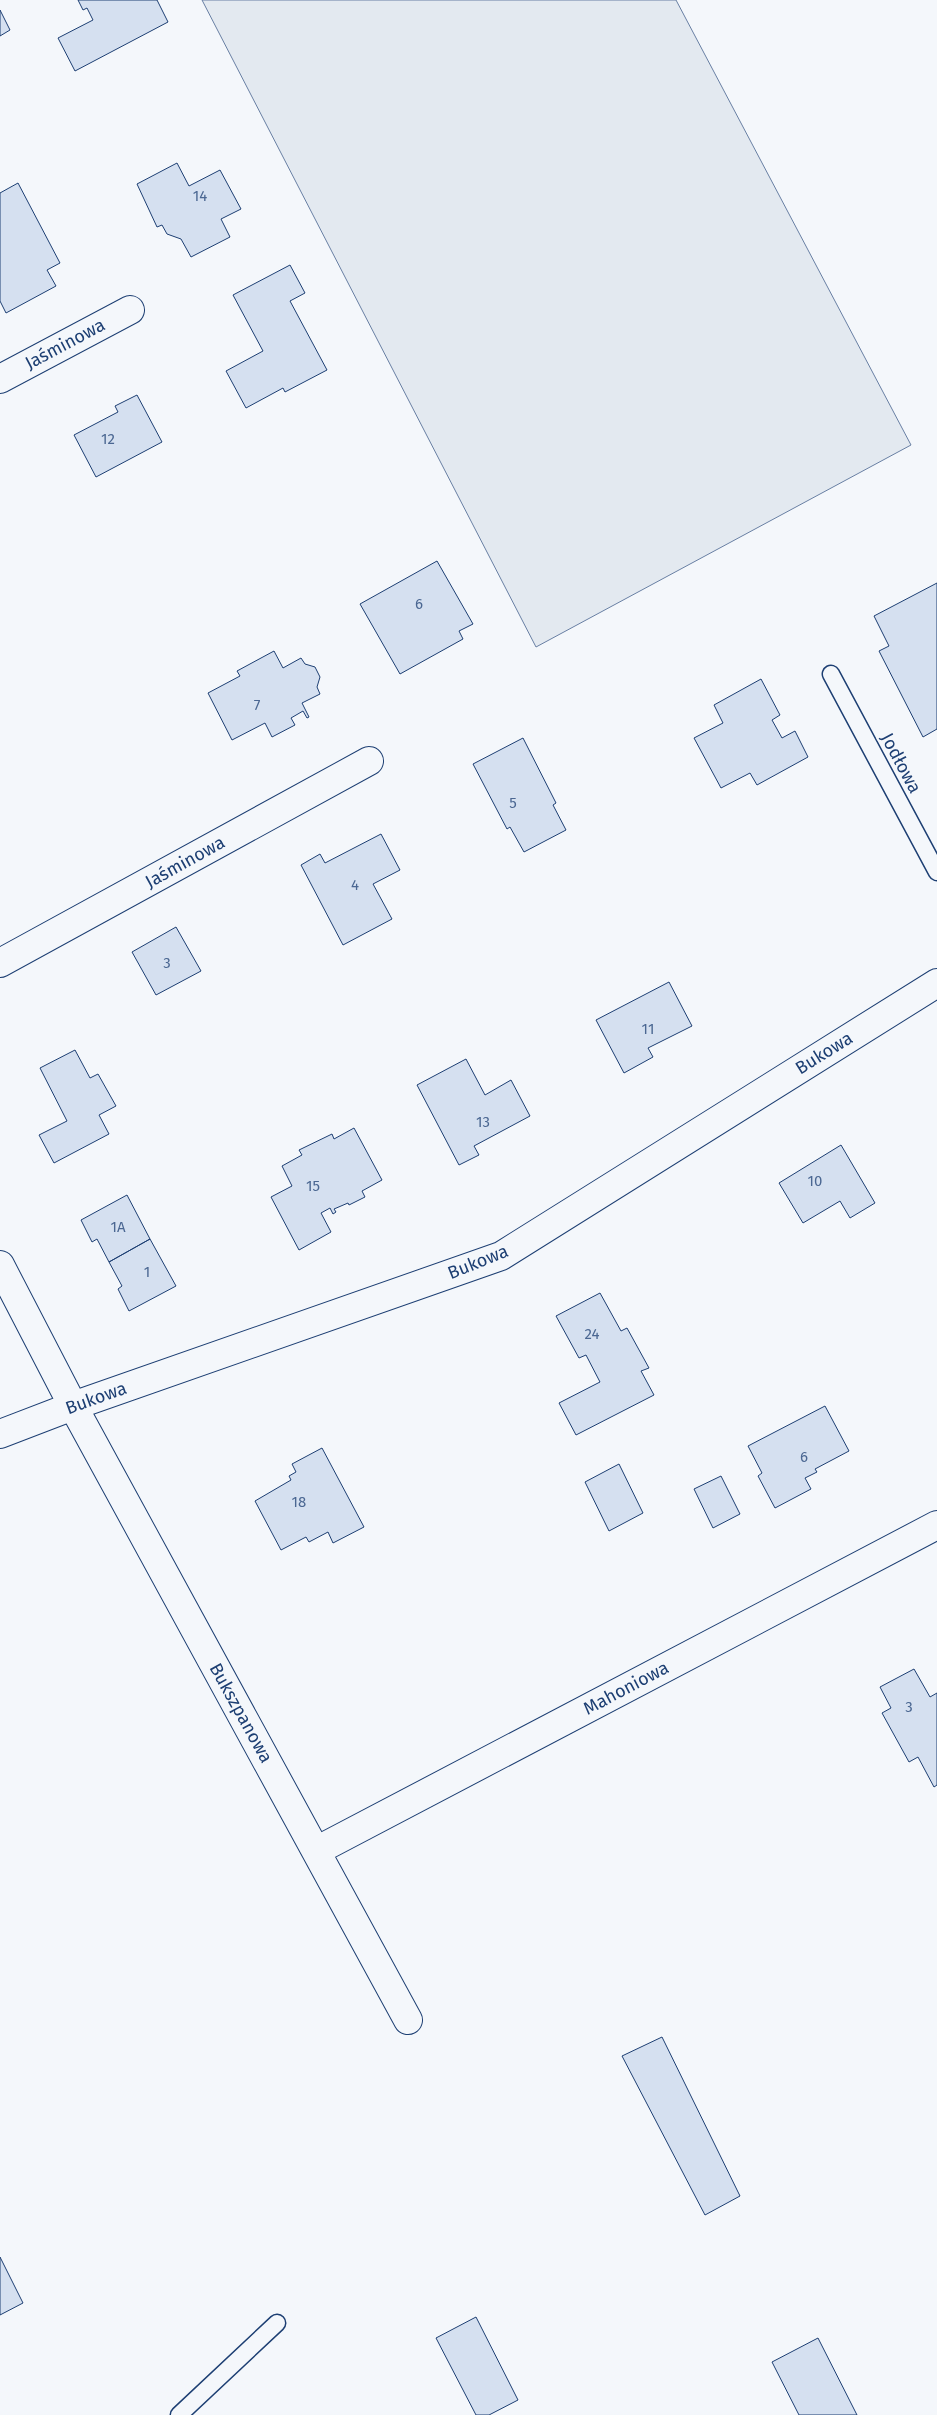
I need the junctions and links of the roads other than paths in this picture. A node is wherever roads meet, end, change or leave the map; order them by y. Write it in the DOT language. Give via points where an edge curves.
graph roads {
  1 [pos="130,310"];
  2 [pos="0,379"];
  3 [pos="831,674"];
  4 [pos="369,761"];
  5 [pos="937,872"];
  6 [pos="0,962"];
  7 [pos="937,983"];
  8 [pos="0,1265"];
  9 [pos="73,1406"];
  10 [pos="0,1434"];
  11 [pos="937,1525"];
  12 [pos="316,1851"];
  13 [pos="408,2020"];
  14 [pos="277,2324"];
  15 [pos="179,2415"];
  1 -- 2 [label="street, Jaśminowa"];
  3 -- 5 [label="lane, Jodłowa"];
  4 -- 6 [label="street, Jaśminowa"];
  7 -- 9 [label="street, Bukowa" via="501,1256"];
  8 -- 9 [label="street"];
  9 -- 10 [label="street, Bukowa"];
  9 -- 12 [label="street, Bukszpanowa"];
  11 -- 12 [label="street, Mahoniowa"];
  12 -- 13 [label="street, Bukszpanowa"];
  14 -- 15 [label="lane"];
}
